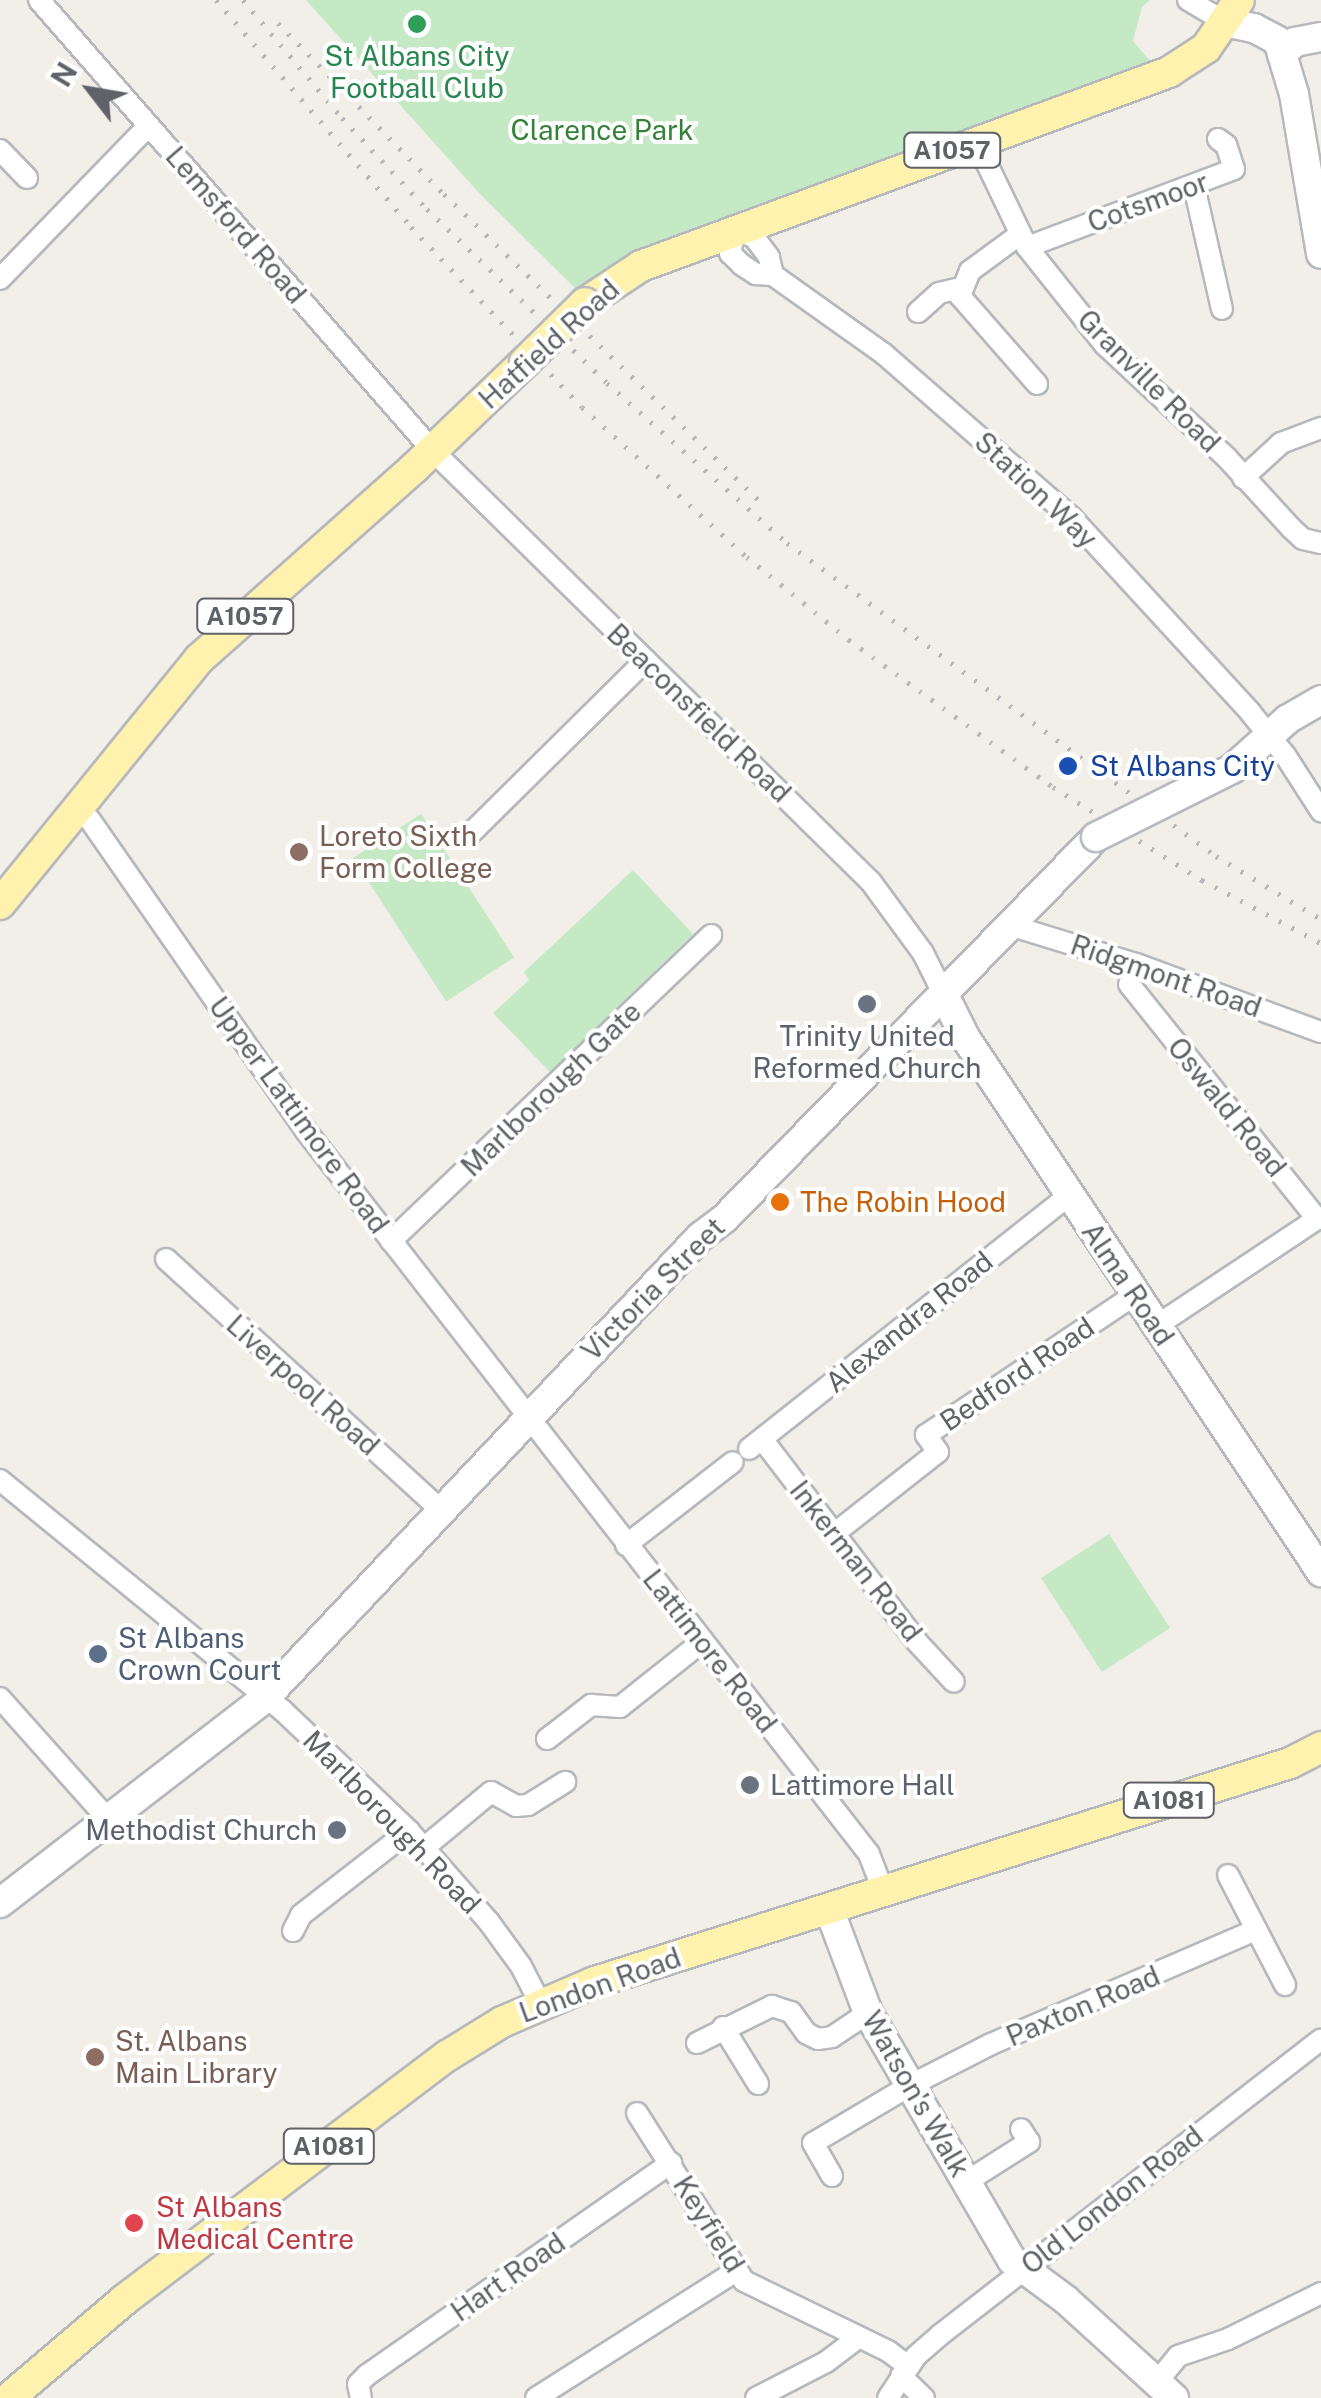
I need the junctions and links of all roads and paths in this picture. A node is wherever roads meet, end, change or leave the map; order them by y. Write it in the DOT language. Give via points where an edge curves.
graph roads {
  1 [pos="39,0"];
  2 [pos="1188,0"];
  3 [pos="1232,11"];
  4 [pos="1321,37"];
  5 [pos="1282,54"];
  6 [pos="149,125"];
  7 [pos="1218,139"];
  8 [pos="976,141"];
  9 [pos="0,150"];
  10 [pos="27,178"];
  11 [pos="1194,186"];
  12 [pos="735,230"];
  13 [pos="1023,241"];
  14 [pos="1321,254"];
  15 [pos="0,279"];
  16 [pos="960,288"];
  17 [pos="1222,309"];
  18 [pos="918,312"];
  19 [pos="1038,384"];
  20 [pos="1321,428"];
  21 [pos="433,451"];
  22 [pos="1243,478"];
  23 [pos="1321,543"];
  24 [pos="646,660"];
  25 [pos="1321,700"];
  26 [pos="1271,737"];
  27 [pos="78,809"];
  28 [pos="1321,811"];
  29 [pos="466,838"];
  30 [pos="0,904"];
  31 [pos="1009,925"];
  32 [pos="710,935"];
  33 [pos="1129,984"];
  34 [pos="943,993"];
  35 [pos="1321,1032"];
  36 [pos="1069,1196"];
  37 [pos="390,1241"];
  38 [pos="166,1259"];
  39 [pos="1134,1295"];
  40 [pos="1156,1326"];
  41 [pos="528,1416"];
  42 [pos="748,1450"];
  43 [pos="0,1480"];
  44 [pos="441,1510"];
  45 [pos="835,1533"];
  46 [pos="626,1545"];
  47 [pos="1321,1572"];
  48 [pos="703,1642"];
  49 [pos="954,1682"];
  50 [pos="0,1698"];
  51 [pos="266,1698"];
  52 [pos="547,1739"];
  53 [pos="1321,1747"];
  54 [pos="1321,1760"];
  55 [pos="1290,1762"];
  56 [pos="565,1782"];
  57 [pos="107,1818"];
  58 [pos="409,1831"];
  59 [pos="425,1848"];
  60 [pos="1228,1875"];
  61 [pos="883,1890"];
  62 [pos="0,1903"];
  63 [pos="829,1909"];
  64 [pos="1256,1930"];
  65 [pos="292,1931"];
  66 [pos="1285,1985"];
  67 [pos="540,2004"];
  68 [pos="868,2013"];
  69 [pos="723,2027"];
  70 [pos="1321,2039"];
  71 [pos="697,2043"];
  72 [pos="758,2084"];
  73 [pos="911,2085"];
  74 [pos="637,2114"];
  75 [pos="1021,2128"];
  76 [pos="671,2163"];
  77 [pos="832,2176"];
  78 [pos="966,2182"];
  79 [pos="1024,2267"];
  80 [pos="736,2271"];
  81 [pos="1321,2293"];
  82 [pos="858,2339"];
  83 [pos="904,2371"];
  84 [pos="1166,2390"];
  85 [pos="10,2398"];
  86 [pos="361,2398"];
  87 [pos="536,2398"];
  88 [pos="756,2398"];
  89 [pos="888,2398"];
  90 [pos="924,2398"];
  1 -- 6 [label="street, Lemsford Road"];
  2 -- 3 [label="street"];
  3 -- 5 [label="main road" via="1278,41"];
  3 -- 8 [label="main road, Hatfield Road / A1057" via="1201,53 1169,72"];
  4 -- 5 [label="main road" via="1295,42"];
  5 -- 14 [label="main road"];
  6 -- 15 [label="street"];
  6 -- 21 [label="street, Lemsford Road"];
  7 -- 11 [label="street, Cotsmoor" via="1234,170"];
  8 -- 12 [label="main road, Hatfield Road / A1057"];
  8 -- 13 [label="street, Granville Road"];
  9 -- 10 [label="street"];
  11 -- 13 [label="street, Cotsmoor"];
  11 -- 17 [label="street"];
  12 -- 21 [label="main road, Hatfield Road / A1057, bridge" via="641,266 585,303"];
  12 -- 26 [label="street, Station Way" via="730,253 756,274 773,274 884,354 1072,517"];
  13 -- 16 [label="street, Cotsmoor" via="970,271"];
  13 -- 22 [label="street, Granville Road" via="1106,344"];
  16 -- 18 [label="street, Cotsmoor" via="939,293"];
  16 -- 19 [label="street"];
  20 -- 22 [label="street" via="1281,442"];
  21 -- 24 [label="street, Beaconsfield Road"];
  21 -- 27 [label="main road, Hatfield Road / A1057" via="208,650"];
  22 -- 23 [label="street, Granville Road" via="1303,539"];
  24 -- 29 [label="street"];
  24 -- 34 [label="street, Beaconsfield Road" via="870,882 924,952"];
  25 -- 26 [label="main road, Victoria Street"];
  26 -- 28 [label="street, Station Way"];
  26 -- 31 [label="main road, Victoria Street, bridge" via="1232,768 1096,837"];
  27 -- 30 [label="main road, Hatfield Road / A1057"];
  27 -- 37 [label="street, Upper Lattimore Road"];
  31 -- 34 [label="main road, Victoria Street"];
  31 -- 35 [label="street, Ridgmont Road"];
  32 -- 37 [label="street, Marlborough Gate"];
  33 -- 40 [label="street, Oswald Road" via="1317,1220"];
  34 -- 36 [label="main road, Alma Road" via="960,1030"];
  34 -- 41 [label="main road, Victoria Street"];
  36 -- 39 [label="main road, Alma Road"];
  36 -- 42 [label="street, Alexandra Road"];
  37 -- 41 [label="street, Upper Lattimore Road"];
  38 -- 44 [label="street, Liverpool Road"];
  39 -- 40 [label="main road, Alma Road"];
  39 -- 45 [label="street, Bedford Road" via="926,1435 938,1452"];
  40 -- 47 [label="main road, Alma Road"];
  41 -- 44 [label="main road, Victoria Street"];
  41 -- 46 [label="street, Lattimore Road"];
  42 -- 45 [label="street, Inkerman Road"];
  42 -- 46 [label="street, Alexandra Road"];
  43 -- 51 [label="street, Marlborough Road"];
  44 -- 51 [label="main road, Victoria Street"];
  45 -- 49 [label="street, Inkerman Road"];
  46 -- 48 [label="street, Lattimore Road"];
  48 -- 52 [label="street" via="620,1707 592,1706"];
  48 -- 61 [label="street, Lattimore Road" via="870,1854"];
  50 -- 57 [label="street"];
  51 -- 57 [label="main road, Victoria Street"];
  51 -- 58 [label="street, Marlborough Road"];
  53 -- 55 [label="main road, London Road / A1081"];
  54 -- 55 [label="main road, London Road / A1081"];
  55 -- 61 [label="main road, London Road / A1081"];
  56 -- 59 [label="street" via="528,1806 491,1792"];
  57 -- 62 [label="main road, Victoria Street"];
  58 -- 59 [label="street, Marlborough Road"];
  58 -- 65 [label="street" via="301,1914"];
  59 -- 67 [label="street, Marlborough Road" via="500,1937"];
  60 -- 64 [label="street"];
  61 -- 63 [label="main road, London Road / A1081"];
  63 -- 67 [label="main road, London Road / A1081"];
  63 -- 68 [label="main road, Watson's Walk"];
  64 -- 66 [label="street"];
  64 -- 73 [label="street, Paxton Road"];
  67 -- 85 [label="main road, London Road / A1081" via="447,2056 124,2300"];
  68 -- 69 [label="street" via="825,2039 772,2006"];
  68 -- 73 [label="main road, Watson's Walk"];
  69 -- 71 [label="street"];
  69 -- 72 [label="street"];
  70 -- 79 [label="street, Old London Road"];
  73 -- 77 [label="street, Paxton Road" via="813,2142"];
  73 -- 78 [label="main road, Watson's Walk"];
  74 -- 76 [label="street, Keyfield"];
  75 -- 78 [label="street" via="1028,2142"];
  76 -- 80 [label="street, Keyfield"];
  76 -- 86 [label="street, Hart Road" via="366,2375 358,2384"];
  78 -- 79 [label="main road, Watson's Walk" via="1012,2260"];
  79 -- 83 [label="street, Old London Road"];
  79 -- 84 [label="main road, Watson's Walk"];
  80 -- 82 [label="street, Keyfield" via="754,2289"];
  80 -- 87 [label="street"];
  81 -- 84 [label="street" via="1178,2356"];
  82 -- 83 [label="street, Keyfield" via="888,2351"];
  82 -- 88 [label="street"];
  83 -- 89 [label="street"];
  83 -- 90 [label="street, Keyfield"];
}
